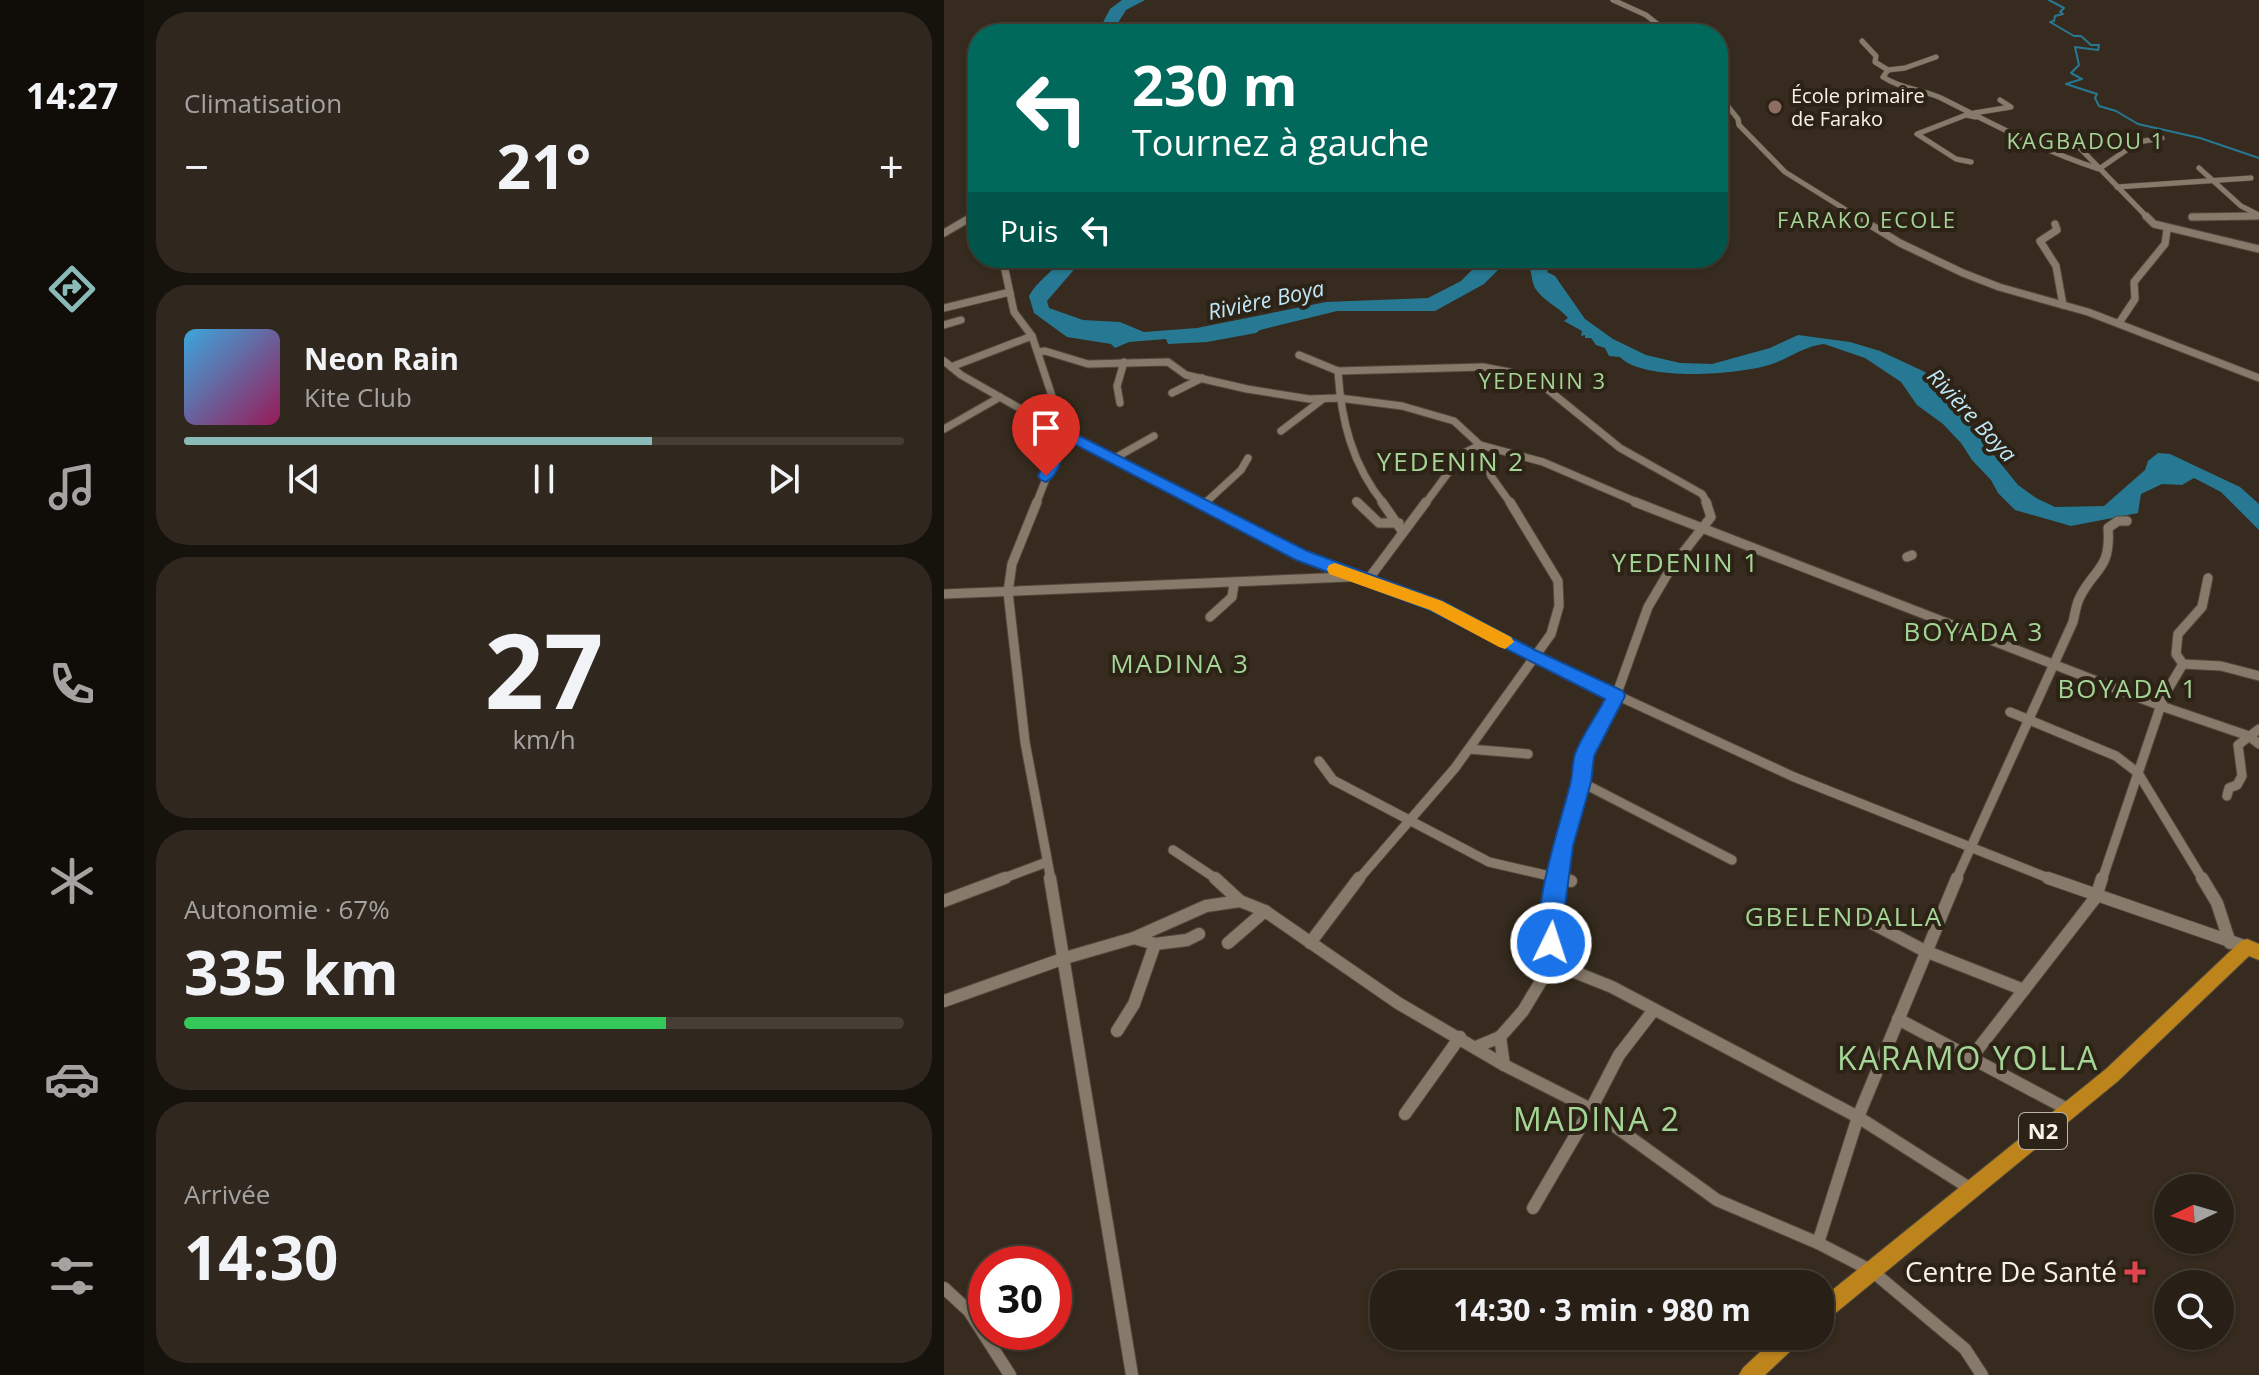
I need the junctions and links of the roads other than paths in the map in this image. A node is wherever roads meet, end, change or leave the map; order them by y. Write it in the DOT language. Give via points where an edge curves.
graph roads {
  1 [pos="1613,0"];
  2 [pos="1657,24"];
  3 [pos="1862,41"];
  4 [pos="1936,57"];
  5 [pos="1888,70"];
  6 [pos="2000,100"];
  7 [pos="1728,109"];
  8 [pos="1976,117"];
  9 [pos="2070,138"];
  10 [pos="2162,138"];
  11 [pos="1971,162"];
  12 [pos="2098,168"];
  13 [pos="2199,168"];
  14 [pos="2251,178"];
  15 [pos="2210,181"];
  16 [pos="2117,187"];
  17 [pos="2259,216"];
  18 [pos="2192,217"];
  19 [pos="968,219"];
  20 [pos="2055,224"];
  21 [pos="2167,230"];
  22 [pos="944,233"];
  23 [pos="2259,249"];
  24 [pos="1005,268"];
  25 [pos="1010,292"];
  26 [pos="2063,305"];
  27 [pos="944,308"];
  28 [pos="961,320"];
  29 [pos="2119,323"];
  30 [pos="944,325"];
  31 [pos="1032,336"];
  32 [pos="1038,352"];
  33 [pos="1299,355"];
  34 [pos="1124,362"];
  35 [pos="948,364"];
  36 [pos="1338,371"];
  37 [pos="1202,378"];
  38 [pos="2259,378"];
  39 [pos="1172,393"];
  40 [pos="1000,397"];
  41 [pos="1339,398"];
  42 [pos="1323,399"];
  43 [pos="1120,403"];
  44 [pos="944,429"];
  45 [pos="1058,430"];
  46 [pos="1281,431"];
  47 [pos="1154,436"];
  48 [pos="1480,445"];
  49 [pos="1115,458"];
  50 [pos="1248,458"];
  51 [pos="1356,501"];
  52 [pos="1203,505"];
  53 [pos="2127,521"];
  54 [pos="1400,527"];
  55 [pos="1705,527"];
  56 [pos="1336,570"];
  57 [pos="1353,577"];
  58 [pos="2208,578"];
  59 [pos="1312,579"];
  60 [pos="1367,581"];
  61 [pos="1234,584"];
  62 [pos="1008,592"];
  63 [pos="944,594"];
  64 [pos="1210,617"];
  65 [pos="1538,659"];
  66 [pos="2053,663"];
  67 [pos="2183,664"];
  68 [pos="2259,676"];
  69 [pos="1616,696"];
  70 [pos="2161,706"];
  71 [pos="2010,712"];
  72 [pos="2027,718"];
  73 [pos="2259,729"];
  74 [pos="2249,736"];
  75 [pos="2259,744"];
  76 [pos="1469,749"];
  77 [pos="1528,754"];
  78 [pos="1319,761"];
  79 [pos="2138,773"];
  80 [pos="1581,782"];
  81 [pos="2227,796"];
  82 [pos="1408,820"];
  83 [pos="1971,846"];
  84 [pos="1173,850"];
  85 [pos="1732,860"];
  86 [pos="1047,862"];
  87 [pos="1558,879"];
  88 [pos="1571,881"];
  89 [pos="2096,897"];
  90 [pos="944,901"];
  91 [pos="1240,901"];
  92 [pos="1265,911"];
  93 [pos="1851,912"];
  94 [pos="1199,934"];
  95 [pos="1134,938"];
  96 [pos="1228,943"];
  97 [pos="1310,943"];
  98 [pos="1155,944"];
  99 [pos="2245,947"];
  100 [pos="1925,951"];
  101 [pos="1065,958"];
  102 [pos="1552,963"];
  103 [pos="2024,990"];
  104 [pos="944,1001"];
  105 [pos="1653,1011"];
  106 [pos="1898,1019"];
  107 [pos="1117,1031"];
  108 [pos="1460,1037"];
  109 [pos="1500,1037"];
  110 [pos="1476,1047"];
  111 [pos="1971,1058"];
  112 [pos="1504,1065"];
  113 [pos="1591,1109"];
  114 [pos="2069,1110"];
  115 [pos="1405,1114"];
  116 [pos="1858,1117"];
  117 [pos="1971,1189"];
  118 [pos="1533,1208"];
  119 [pos="1818,1243"];
  120 [pos="1872,1271"];
  121 [pos="944,1288"];
  122 [pos="1834,1302"];
  123 [pos="1777,1350"];
  124 [pos="1010,1375"];
  125 [pos="1132,1375"];
  126 [pos="1750,1375"];
  127 [pos="1982,1375"];
  1 -- 2 [label="street"];
  3 -- 5 [label="street" via="1876,56 1875,62"];
  4 -- 5 [label="street"];
  5 -- 8 [label="street" via="1886,81 1936,96"];
  6 -- 8 [label="street" via="2011,107 1974,113"];
  7 -- 26 [label="street" via="1776,165 1855,218 1963,273"];
  8 -- 11 [label="street" via="1966,115 1917,134 1956,159"];
  8 -- 12 [label="street" via="2050,153"];
  9 -- 12 [label="street"];
  10 -- 12 [label="street" via="2138,142"];
  12 -- 16 [label="street"];
  13 -- 15 [label="street"];
  14 -- 15 [label="street"];
  15 -- 16 [label="street"];
  15 -- 17 [label="street"];
  16 -- 21 [label="street"];
  17 -- 18 [label="street"];
  19 -- 22 [label="street"];
  20 -- 26 [label="street" via="2057,230 2040,241 2056,266"];
  21 -- 23 [label="street"];
  21 -- 29 [label="street" via="2165,244 2134,282 2135,299"];
  24 -- 25 [label="street"];
  25 -- 27 [label="street"];
  25 -- 31 [label="street" via="1014,312"];
  26 -- 29 [label="street"];
  28 -- 30 [label="street"];
  29 -- 38 [label="street"];
  31 -- 32 [label="street"];
  31 -- 35 [label="street"];
  32 -- 34 [label="street" via="1088,364"];
  32 -- 45 [label="street"];
  33 -- 36 [label="street"];
  34 -- 37 [label="street" via="1168,362 1179,372"];
  34 -- 43 [label="street" via="1117,386"];
  35 -- 40 [label="street"];
  36 -- 41 [label="street"];
  36 -- 55 [label="street" via="1483,367 1529,380 1641,462 1702,494 1711,517"];
  37 -- 39 [label="street"];
  37 -- 42 [label="street"];
  40 -- 44 [label="street"];
  40 -- 45 [label="street"];
  41 -- 42 [label="street"];
  41 -- 48 [label="street" via="1445,417"];
  41 -- 54 [label="street" via="1356,459"];
  42 -- 46 [label="street"];
  45 -- 49 [label="street"];
  45 -- 62 [label="street" via="1055,456 1012,564"];
  47 -- 49 [label="street"];
  48 -- 54 [label="street" via="1462,454"];
  48 -- 55 [label="street" via="1543,462"];
  48 -- 65 [label="street" via="1491,476 1558,581 1559,606"];
  49 -- 52 [label="street"];
  50 -- 52 [label="street"];
  51 -- 54 [label="street" via="1379,523"];
  52 -- 56 [label="street"];
  53 -- 66 [label="street" via="2108,528 2102,569 2080,597"];
  54 -- 60 [label="street"];
  55 -- 66 [label="street"];
  55 -- 69 [label="street" via="1648,607"];
  56 -- 57 [label="street"];
  56 -- 59 [label="street"];
  57 -- 59 [label="street"];
  57 -- 60 [label="street"];
  58 -- 67 [label="street" via="2202,607 2178,634 2176,654"];
  59 -- 61 [label="street"];
  60 -- 65 [label="street" via="1436,605"];
  61 -- 62 [label="street"];
  61 -- 64 [label="street" via="1232,597"];
  62 -- 63 [label="street"];
  62 -- 86 [label="street" via="1025,742"];
  65 -- 69 [label="street"];
  65 -- 76 [label="street"];
  66 -- 70 [label="street"];
  66 -- 72 [label="street"];
  67 -- 68 [label="street" via="2206,662"];
  67 -- 70 [label="street"];
  69 -- 80 [label="street" via="1584,756"];
  69 -- 83 [label="street" via="1794,777"];
  70 -- 74 [label="street"];
  70 -- 79 [label="street"];
  71 -- 72 [label="street"];
  72 -- 79 [label="street" via="2116,756"];
  72 -- 83 [label="street"];
  73 -- 74 [label="street"];
  74 -- 75 [label="street"];
  74 -- 81 [label="street" via="2235,752 2242,776"];
  76 -- 77 [label="street"];
  76 -- 82 [label="street"];
  78 -- 82 [label="street" via="1333,780"];
  79 -- 89 [label="street"];
  79 -- 99 [label="street"];
  80 -- 85 [label="street"];
  80 -- 87 [label="street"];
  82 -- 87 [label="street" via="1489,862"];
  82 -- 97 [label="street"];
  83 -- 89 [label="street"];
  83 -- 100 [label="street"];
  84 -- 91 [label="street" via="1210,873"];
  86 -- 90 [label="street"];
  86 -- 101 [label="street"];
  87 -- 88 [label="street"];
  87 -- 102 [label="street"];
  89 -- 99 [label="street"];
  89 -- 103 [label="street"];
  91 -- 92 [label="street"];
  91 -- 95 [label="street" via="1206,906"];
  92 -- 96 [label="street"];
  92 -- 97 [label="street"];
  93 -- 100 [label="street"];
  94 -- 98 [label="street"];
  95 -- 98 [label="street"];
  95 -- 101 [label="street"];
  97 -- 108 [label="street" via="1398,1003"];
  98 -- 107 [label="street" via="1134,1004"];
  99 -- 114 [label="highway, N2"];
  100 -- 103 [label="street"];
  100 -- 106 [label="street"];
  101 -- 104 [label="street"];
  101 -- 125 [label="street"];
  102 -- 105 [label="street" via="1612,987"];
  102 -- 109 [label="street"];
  103 -- 111 [label="street"];
  105 -- 113 [label="street" via="1619,1055"];
  105 -- 116 [label="street"];
  106 -- 111 [label="street"];
  106 -- 116 [label="street"];
  108 -- 110 [label="street"];
  108 -- 115 [label="street"];
  109 -- 110 [label="street"];
  109 -- 112 [label="street"];
  110 -- 112 [label="street"];
  111 -- 114 [label="street"];
  112 -- 113 [label="street"];
  113 -- 118 [label="street"];
  113 -- 119 [label="street" via="1717,1200"];
  114 -- 117 [label="highway, N2"];
  116 -- 117 [label="street"];
  116 -- 119 [label="street"];
  117 -- 120 [label="highway, N2"];
  119 -- 120 [label="street"];
  120 -- 122 [label="highway, N2"];
  120 -- 127 [label="street" via="1965,1349"];
  121 -- 124 [label="street" via="969,1311"];
  123 -- 126 [label="highway"];
}
